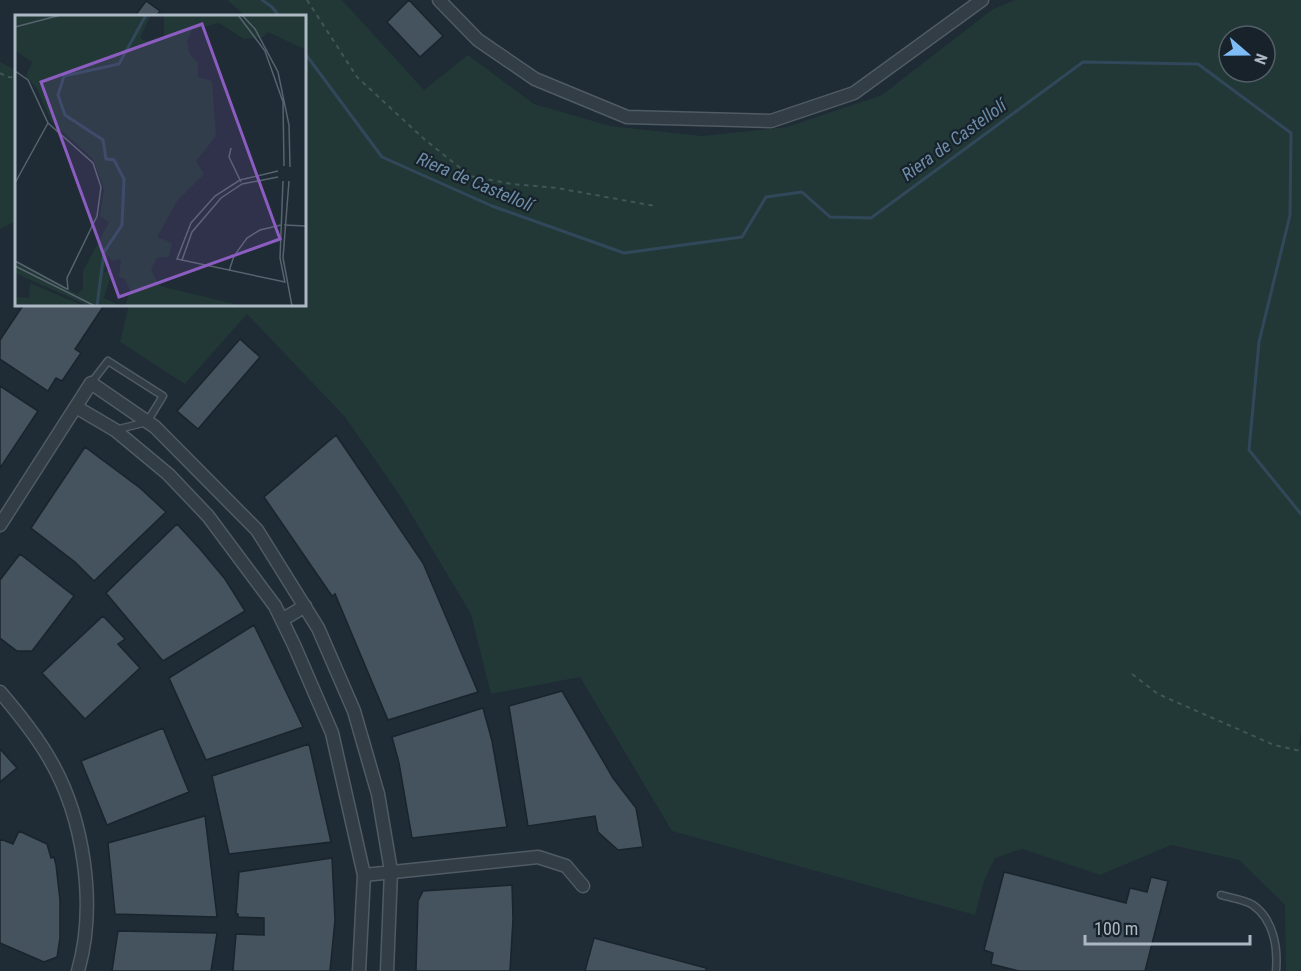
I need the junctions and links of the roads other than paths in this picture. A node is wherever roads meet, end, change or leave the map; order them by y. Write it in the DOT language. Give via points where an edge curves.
graph roads {
  1 [pos="439,0"];
  2 [pos="982,0"];
  3 [pos="91,383"];
  4 [pos="76,407"];
  5 [pos="147,422"];
  6 [pos="115,430"];
  7 [pos="0,525"];
  8 [pos="304,606"];
  9 [pos="282,620"];
  10 [pos="0,692"];
  11 [pos="391,871"];
  12 [pos="364,874"];
  13 [pos="583,886"];
  14 [pos="1221,895"];
  15 [pos="78,971"];
  16 [pos="359,971"];
  17 [pos="387,971"];
  18 [pos="1276,971"];
  1 -- 2 [label="street" via="478,40 534,79 627,117 771,121 854,93"];
  3 -- 4 [label="street"];
  3 -- 5 [label="street"];
  3 -- 5 [label="lane" via="108,361 163,396"];
  4 -- 6 [label="street"];
  4 -- 7 [label="street"];
  5 -- 6 [label="lane"];
  5 -- 8 [label="street" via="257,530"];
  6 -- 9 [label="street" via="168,474 208,516"];
  8 -- 9 [label="street"];
  8 -- 11 [label="street" via="318,628 354,711 378,794"];
  9 -- 12 [label="street" via="332,734"];
  10 -- 15 [label="street" via="50,759 80,838 86,922"];
  11 -- 12 [label="street"];
  11 -- 13 [label="street" via="538,857 566,866"];
  11 -- 17 [label="street"];
  12 -- 16 [label="street"];
  14 -- 18 [label="lane" via="1253,904 1270,924 1277,953"];
}
